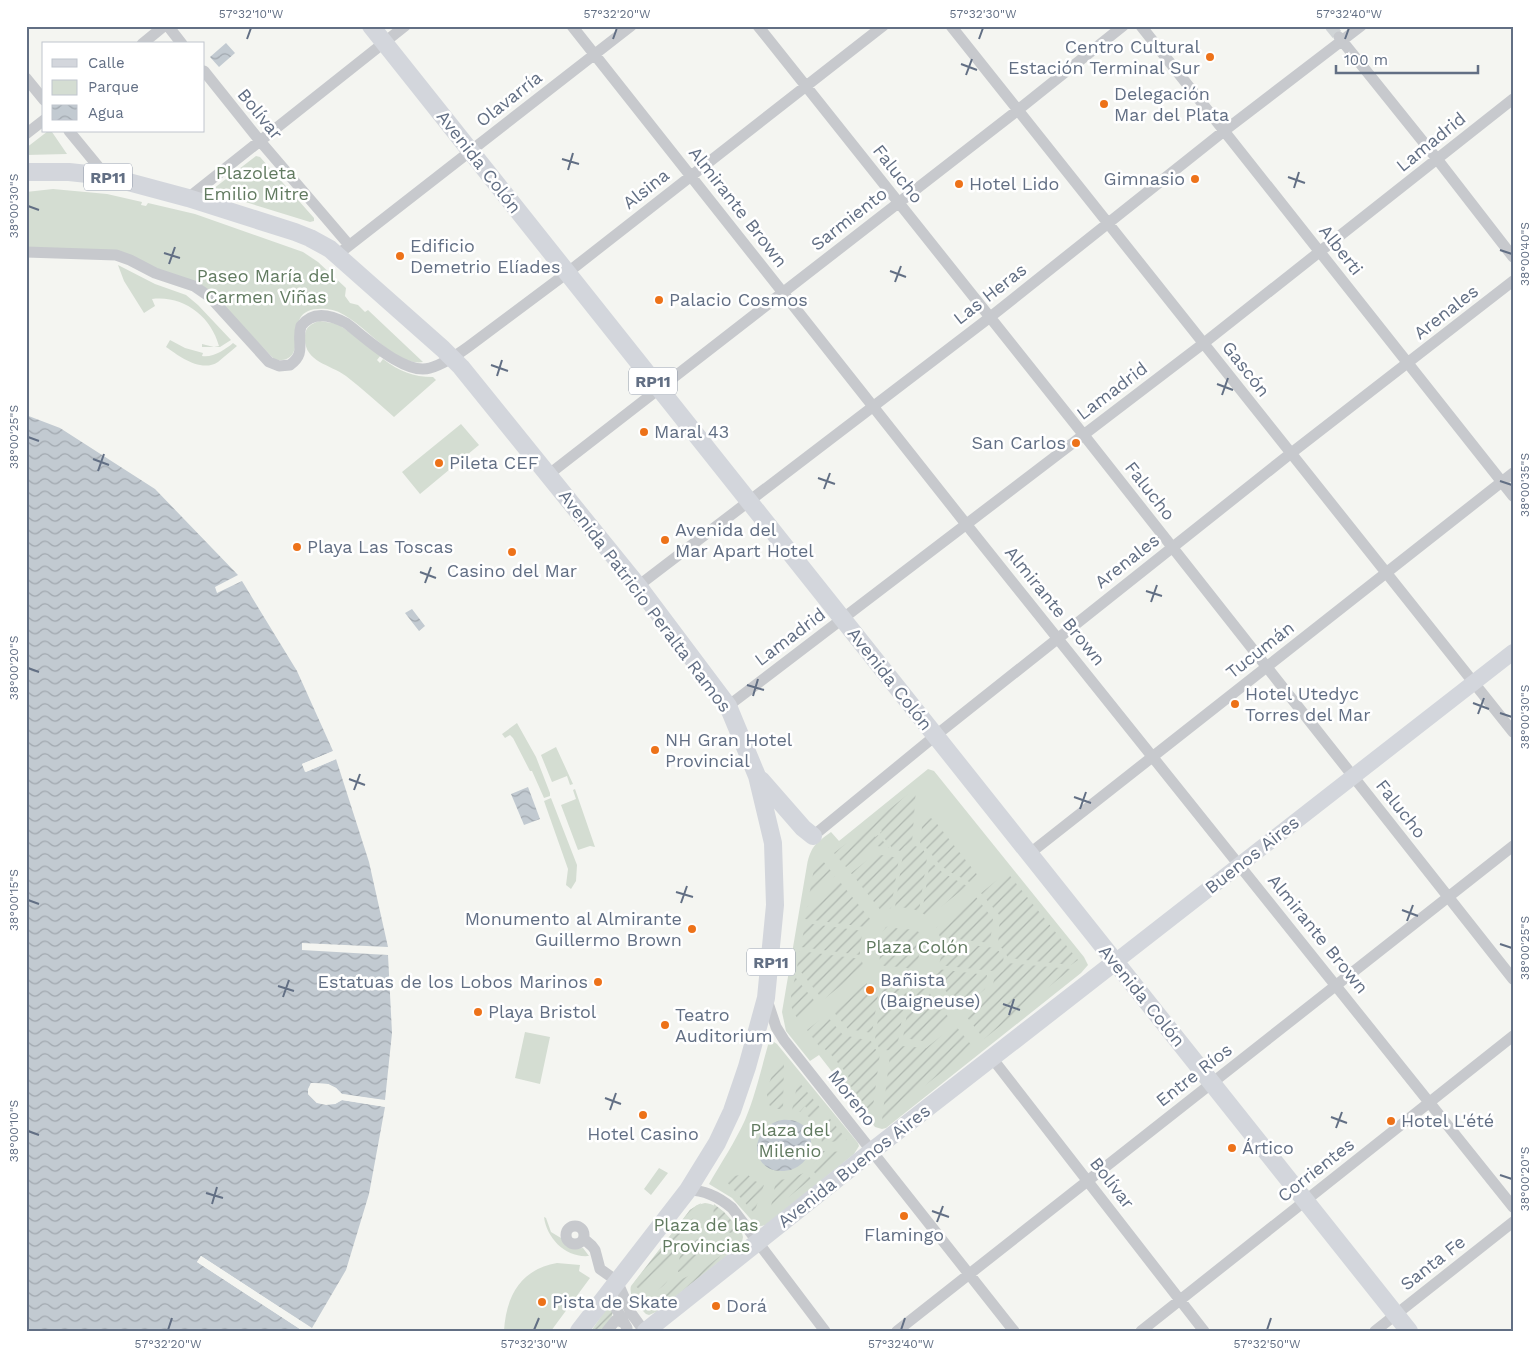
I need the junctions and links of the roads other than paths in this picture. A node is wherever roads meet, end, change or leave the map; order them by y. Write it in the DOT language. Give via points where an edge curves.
graph roads {
  1 [pos="166,26"];
  2 [pos="371,26"];
  3 [pos="405,26"];
  4 [pos="572,26"];
  5 [pos="631,26"];
  6 [pos="758,26"];
  7 [pos="883,26"];
  8 [pos="951,26"];
  9 [pos="1123,26"];
  10 [pos="1141,26"];
  11 [pos="1361,26"];
  12 [pos="1340,39"];
  13 [pos="145,42"];
  14 [pos="180,42"];
  15 [pos="384,43"];
  16 [pos="594,55"];
  17 [pos="205,72"];
  18 [pos="26,78"];
  19 [pos="806,87"];
  20 [pos="42,98"];
  21 [pos="1513,99"];
  22 [pos="1018,110"];
  23 [pos="42,122"];
  24 [pos="70,132"];
  25 [pos="1224,132"];
  26 [pos="26,134"];
  27 [pos="260,141"];
  28 [pos="470,152"];
  29 [pos="1437,159"];
  30 [pos="28,173"];
  31 [pos="106,176"];
  32 [pos="691,176"];
  33 [pos="188,198"];
  34 [pos="898,203"];
  35 [pos="1108,224"];
  36 [pos="343,250"];
  37 [pos="26,252"];
  38 [pos="1321,252"];
  39 [pos="1513,257"];
  40 [pos="567,273"];
  41 [pos="1513,281"];
  42 [pos="783,293"];
  43 [pos="989,318"];
  44 [pos="1204,343"];
  45 [pos="452,358"];
  46 [pos="1409,363"];
  47 [pos="659,389"];
  48 [pos="873,406"];
  49 [pos="1083,434"];
  50 [pos="1290,454"];
  51 [pos="1513,473"];
  52 [pos="548,475"];
  53 [pos="1502,482"];
  54 [pos="1513,496"];
  55 [pos="748,501"];
  56 [pos="966,524"];
  57 [pos="1172,548"];
  58 [pos="1385,574"];
  59 [pos="638,586"];
  60 [pos="843,620"];
  61 [pos="1058,638"];
  62 [pos="1513,652"];
  63 [pos="1266,667"];
  64 [pos="1473,683"];
  65 [pos="728,706"];
  66 [pos="1513,732"];
  67 [pos="935,736"];
  68 [pos="1153,756"];
  69 [pos="757,776"];
  70 [pos="1353,777"];
  71 [pos="813,836"];
  72 [pos="1513,846"];
  73 [pos="1029,854"];
  74 [pos="1240,864"];
  75 [pos="1448,897"];
  76 [pos="1115,962"];
  77 [pos="1513,979"];
  78 [pos="1336,985"];
  79 [pos="766,998"];
  80 [pos="1513,1036"];
  81 [pos="992,1058"];
  82 [pos="1212,1083"];
  83 [pos="1430,1102"];
  84 [pos="872,1151"];
  85 [pos="1088,1181"];
  86 [pos="688,1190"];
  87 [pos="1305,1201"];
  88 [pos="1513,1207"];
  89 [pos="1513,1222"];
  90 [pos="584,1240"];
  91 [pos="758,1242"];
  92 [pos="970,1274"];
  93 [pos="617,1281"];
  94 [pos="1180,1300"];
  95 [pos="612,1301"];
  96 [pos="1396,1314"];
  97 [pos="622,1325"];
  98 [pos="579,1331"];
  99 [pos="606,1331"];
  100 [pos="645,1331"];
  101 [pos="825,1331"];
  102 [pos="898,1331"];
  103 [pos="1014,1331"];
  104 [pos="1142,1331"];
  105 [pos="1204,1331"];
  106 [pos="1375,1331"];
  107 [pos="1409,1331"];
  1 -- 13 [label="street"];
  1 -- 14 [label="street"];
  2 -- 15 [label="main road, Avenida Colón / RP11"];
  3 -- 15 [label="street"];
  4 -- 16 [label="street, Almirante Brown"];
  5 -- 16 [label="street, Olavarría"];
  6 -- 19 [label="street, Falucho"];
  7 -- 19 [label="street, Alsina"];
  8 -- 22 [label="street, Gascón"];
  9 -- 22 [label="street, Sarmiento"];
  10 -- 25 [label="street, Alberti"];
  11 -- 12 [label="street, Las Heras"];
  12 -- 25 [label="street, Las Heras"];
  12 -- 29 [label="street"];
  15 -- 27 [label="street"];
  15 -- 28 [label="main road, Avenida Colón / RP11"];
  16 -- 28 [label="street, Olavarría"];
  16 -- 32 [label="street, Almirante Brown"];
  17 -- 27 [label="street, Bolívar"];
  18 -- 20 [label="street"];
  19 -- 32 [label="street, Alsina"];
  19 -- 34 [label="street, Falucho"];
  21 -- 29 [label="street, Lamadrid"];
  22 -- 34 [label="street, Sarmiento"];
  22 -- 35 [label="street, Gascón"];
  23 -- 26 [label="street"];
  24 -- 31 [label="street"];
  25 -- 35 [label="street, Las Heras"];
  25 -- 38 [label="street, Alberti"];
  27 -- 33 [label="street"];
  27 -- 36 [label="street, Bolívar"];
  28 -- 36 [label="street, Olavarría"];
  28 -- 40 [label="main road, Avenida Colón / RP11"];
  29 -- 38 [label="street, Lamadrid"];
  29 -- 39 [label="street"];
  30 -- 31 [label="main road, Avenida Patricio Peralta Ramos / RP11" via="70,172"];
  31 -- 33 [label="main road, Avenida Patricio Peralta Ramos / RP11"];
  32 -- 40 [label="street, Alsina"];
  32 -- 42 [label="street, Almirante Brown"];
  33 -- 36 [label="main road, Avenida Patricio Peralta Ramos / RP11"];
  34 -- 42 [label="street, Sarmiento"];
  34 -- 43 [label="street, Falucho"];
  35 -- 43 [label="street, Las Heras"];
  35 -- 44 [label="street, Gascón"];
  36 -- 45 [label="main road, Avenida Patricio Peralta Ramos / RP11"];
  37 -- 45 [label="street, Alsina" via="116,255 194,286 210,297 274,364 290,365 296,359 300,352 301,326 311,317 321,315 346,323 411,368 431,368"];
  38 -- 44 [label="street, Lamadrid"];
  38 -- 46 [label="street, Alberti"];
  40 -- 45 [label="street, Alsina"];
  40 -- 47 [label="main road, Avenida Colón / RP11"];
  41 -- 46 [label="street, Arenales"];
  42 -- 47 [label="street, Sarmiento"];
  42 -- 48 [label="street, Almirante Brown"];
  43 -- 48 [label="street, Las Heras"];
  43 -- 49 [label="street, Falucho"];
  44 -- 49 [label="street, Lamadrid"];
  44 -- 50 [label="street, Gascón"];
  45 -- 52 [label="main road, Avenida Patricio Peralta Ramos / RP11"];
  46 -- 50 [label="street, Arenales"];
  46 -- 53 [label="street, Alberti"];
  47 -- 52 [label="street, Sarmiento"];
  47 -- 55 [label="main road, Avenida Colón / RP11"];
  48 -- 55 [label="street, Las Heras"];
  48 -- 56 [label="street, Almirante Brown"];
  49 -- 56 [label="street, Lamadrid"];
  49 -- 57 [label="street, Falucho"];
  50 -- 57 [label="street, Arenales"];
  50 -- 58 [label="street, Gascón"];
  51 -- 53 [label="street, Tucumán"];
  52 -- 59 [label="main road, Avenida Patricio Peralta Ramos / RP11"];
  53 -- 54 [label="street, Alberti"];
  53 -- 58 [label="street, Tucumán"];
  55 -- 59 [label="street, Las Heras"];
  55 -- 60 [label="main road, Avenida Colón / RP11"];
  56 -- 60 [label="street, Lamadrid"];
  56 -- 61 [label="street, Almirante Brown"];
  57 -- 61 [label="street, Arenales"];
  57 -- 63 [label="street, Falucho"];
  58 -- 63 [label="street, Tucumán"];
  58 -- 64 [label="street, Gascón"];
  59 -- 65 [label="main road, Avenida Patricio Peralta Ramos / RP11"];
  60 -- 65 [label="street, Lamadrid"];
  60 -- 67 [label="main road, Avenida Colón / RP11"];
  61 -- 67 [label="street, Arenales"];
  61 -- 68 [label="street, Almirante Brown"];
  62 -- 64 [label="street, Buenos Aires"];
  63 -- 68 [label="street, Tucumán"];
  63 -- 70 [label="street, Falucho"];
  64 -- 66 [label="street, Gascón"];
  64 -- 70 [label="street, Buenos Aires"];
  65 -- 69 [label="main road, Avenida Patricio Peralta Ramos / RP11"];
  67 -- 71 [label="street, Arenales"];
  67 -- 73 [label="main road, Avenida Colón / RP11"];
  68 -- 73 [label="street, Tucumán"];
  68 -- 74 [label="street, Almirante Brown"];
  69 -- 71 [label="main road, RP11"];
  69 -- 79 [label="main road, Avenida Patricio Peralta Ramos / RP11" via="775,863 774,923"];
  70 -- 74 [label="street, Buenos Aires"];
  70 -- 75 [label="street, Falucho"];
  72 -- 75 [label="street, Entre Ríos"];
  73 -- 76 [label="main road, Avenida Colón / RP11"];
  74 -- 76 [label="street, Buenos Aires"];
  74 -- 78 [label="street, Almirante Brown"];
  75 -- 77 [label="street, Falucho"];
  75 -- 78 [label="street, Entre Ríos"];
  76 -- 81 [label="main road, Buenos Aires"];
  76 -- 82 [label="main road, Avenida Colón"];
  78 -- 82 [label="street, Entre Ríos"];
  78 -- 83 [label="street, Almirante Brown"];
  79 -- 84 [label="street, Moreno" via="784,1040"];
  79 -- 86 [label="main road, Avenida Patricio Peralta Ramos / RP11" via="732,1111"];
  80 -- 83 [label="street, Corrientes"];
  81 -- 84 [label="main road, Avenida Buenos Aires"];
  81 -- 85 [label="street, Bolívar"];
  82 -- 85 [label="street, Entre Ríos"];
  82 -- 87 [label="main road, Avenida Colón"];
  83 -- 87 [label="street, Corrientes"];
  83 -- 88 [label="street, Almirante Brown"];
  84 -- 91 [label="main road, Avenida Buenos Aires"];
  84 -- 92 [label="street, Moreno"];
  85 -- 92 [label="street, Entre Ríos"];
  85 -- 94 [label="street, Bolívar"];
  86 -- 91 [label="street" via="703,1192 724,1202"];
  86 -- 93 [label="main road, Avenida Patricio Peralta Ramos / RP11"];
  87 -- 94 [label="street, Corrientes"];
  87 -- 96 [label="main road, Avenida Colón"];
  89 -- 96 [label="street, Santa Fe"];
  90 -- 93 [label="street" via="595,1250 597,1272"];
  91 -- 100 [label="main road, Avenida Buenos Aires"];
  91 -- 101 [label="street"];
  92 -- 102 [label="street, Entre Ríos"];
  92 -- 103 [label="street, Moreno"];
  93 -- 98 [label="main road, Avenida Patricio Peralta Ramos / RP11"];
  93 -- 100 [label="street" via="631,1313"];
  94 -- 104 [label="street, Corrientes"];
  94 -- 105 [label="street, Bolívar"];
  95 -- 97 [label="street"];
  96 -- 106 [label="street, Santa Fe"];
  96 -- 107 [label="main road, Avenida Colón"];
  97 -- 99 [label="street" via="616,1320"];
}
